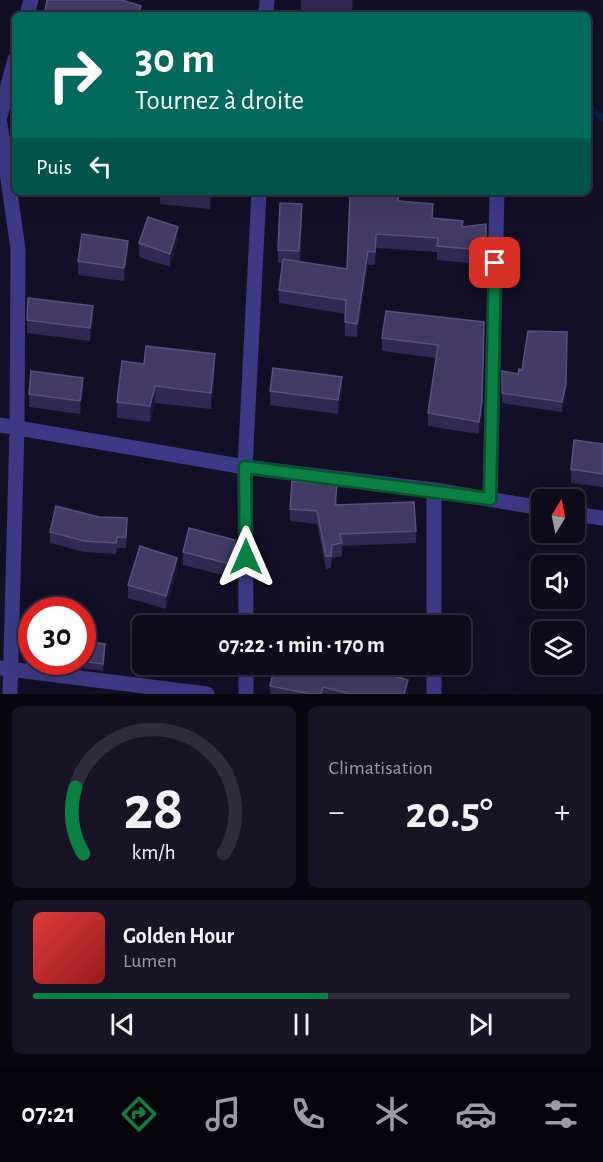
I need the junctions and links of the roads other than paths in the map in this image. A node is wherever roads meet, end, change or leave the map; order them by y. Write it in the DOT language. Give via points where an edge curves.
graph roads {
  1 [pos="12,70"];
  2 [pos="0,116"];
  3 [pos="0,123"];
  4 [pos="259,195"];
  5 [pos="497,195"];
  6 [pos="0,425"];
  7 [pos="17,428"];
  8 [pos="245,467"];
  9 [pos="434,490"];
  10 [pos="490,499"];
  11 [pos="531,506"];
  12 [pos="585,516"];
  13 [pos="603,518"];
  14 [pos="246,615"];
  15 [pos="434,615"];
  16 [pos="6,668"];
  17 [pos="246,675"];
  18 [pos="434,675"];
  19 [pos="10,694"];
  20 [pos="207,694"];
  21 [pos="246,694"];
  22 [pos="434,694"];
  1 -- 2 [label="street"];
  3 -- 7 [label="street" via="18,249"];
  4 -- 8 [label="street"];
  5 -- 10 [label="street"];
  6 -- 7 [label="street"];
  7 -- 8 [label="street"];
  7 -- 16 [label="street"];
  8 -- 9 [label="street"];
  8 -- 14 [label="street"];
  9 -- 10 [label="street"];
  9 -- 15 [label="street"];
  10 -- 11 [label="street"];
  12 -- 13 [label="street"];
  16 -- 19 [label="street"];
  16 -- 20 [label="street"];
  17 -- 21 [label="street"];
  18 -- 22 [label="street"];
}
